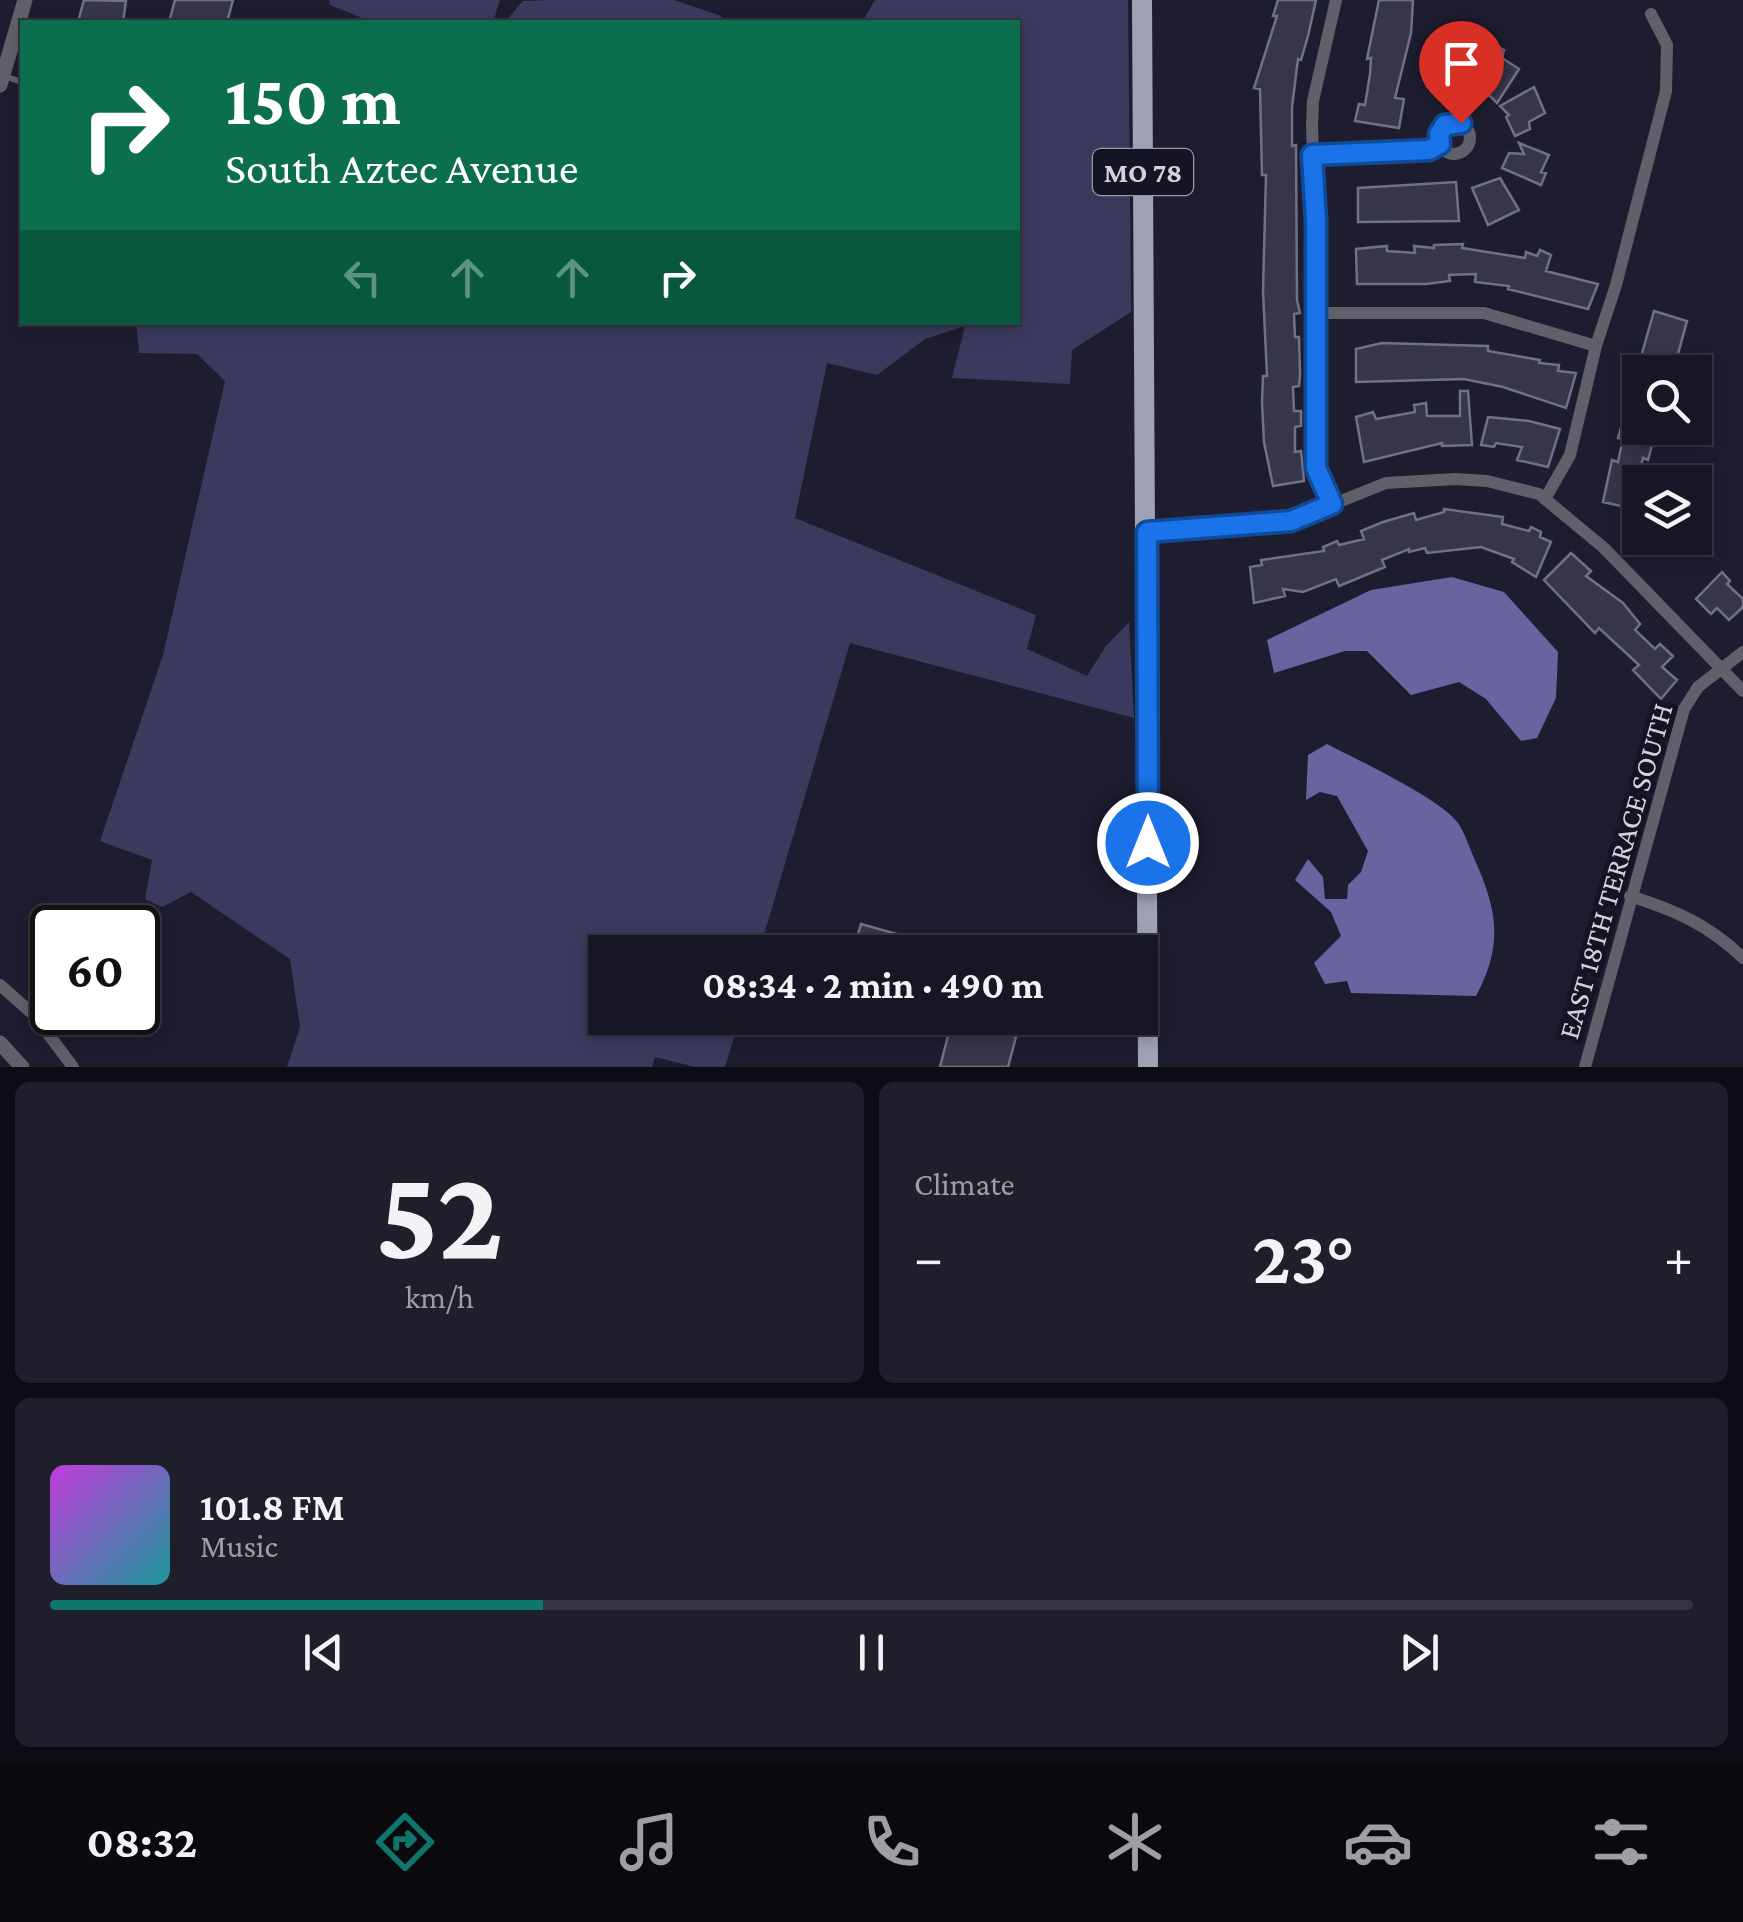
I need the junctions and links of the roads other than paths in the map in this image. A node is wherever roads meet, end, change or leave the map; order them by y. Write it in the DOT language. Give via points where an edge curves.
graph roads {
  1 [pos="25,0"];
  2 [pos="1142,0"];
  3 [pos="1336,0"];
  4 [pos="1651,14"];
  5 [pos="1,80"];
  6 [pos="1440,144"];
  7 [pos="1312,155"];
  8 [pos="1316,313"];
  9 [pos="1596,346"];
  10 [pos="1546,499"];
  11 [pos="1332,504"];
  12 [pos="1147,532"];
  13 [pos="1743,652"];
  14 [pos="1723,670"];
  15 [pos="1743,691"];
  16 [pos="1630,896"];
  17 [pos="1144,935"];
  18 [pos="1743,958"];
  19 [pos="0,986"];
  20 [pos="1147,1035"];
  21 [pos="0,1043"];
  22 [pos="22,1067"];
  23 [pos="73,1067"];
  24 [pos="1148,1067"];
  25 [pos="1584,1067"];
  1 -- 5 [label="street"];
  2 -- 12 [label="main road, MO 78"];
  3 -- 7 [label="street" via="1313,101"];
  4 -- 9 [label="street" via="1667,45 1666,91"];
  6 -- 7 [label="street" via="1429,150"];
  7 -- 8 [label="street"];
  8 -- 9 [label="street" via="1484,314"];
  8 -- 11 [label="street" via="1316,468"];
  9 -- 10 [label="street" via="1570,454"];
  10 -- 11 [label="street" via="1455,479 1386,483"];
  10 -- 14 [label="street" via="1604,548"];
  11 -- 12 [label="street" via="1291,521"];
  12 -- 17 [label="main road, MO 78"];
  13 -- 14 [label="street, EAST 18TH TERRACE SOUTH"];
  14 -- 15 [label="street"];
  14 -- 16 [label="street, EAST 18TH TERRACE SOUTH" via="1698,687 1684,709"];
  16 -- 18 [label="street" via="1692,918"];
  16 -- 25 [label="street, EAST 18TH TERRACE SOUTH"];
  19 -- 23 [label="street" via="34,1015"];
  20 -- 24 [label="main road, MO 78"];
  21 -- 22 [label="street"];
}
